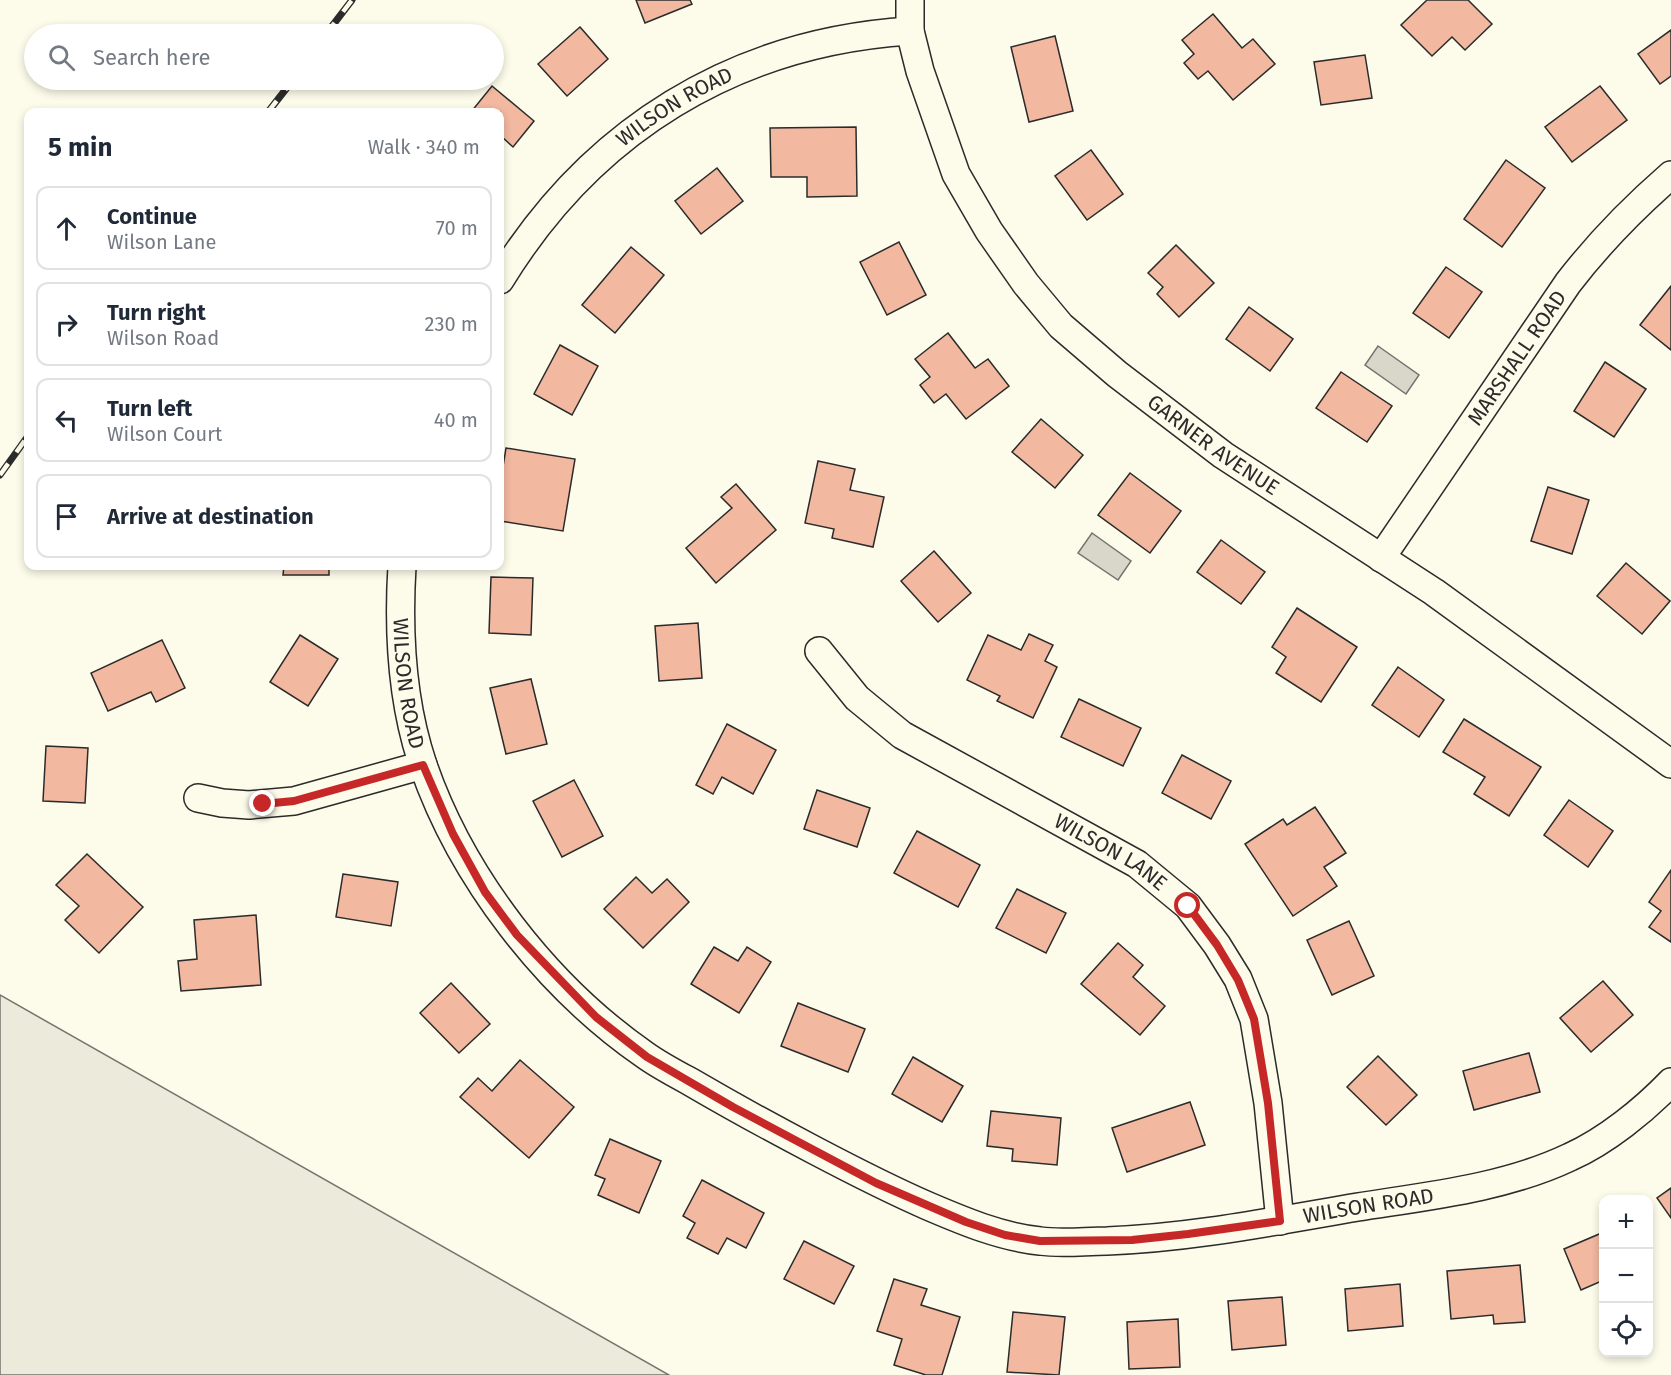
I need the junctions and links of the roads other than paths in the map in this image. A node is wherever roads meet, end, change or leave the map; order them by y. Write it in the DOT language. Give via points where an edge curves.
graph roads {
  1 [pos="910,0"];
  2 [pos="910,31"];
  3 [pos="1671,175"];
  4 [pos="504,273"];
  5 [pos="1381,558"];
  6 [pos="402,570"];
  7 [pos="819,651"];
  8 [pos="1671,764"];
  9 [pos="423,765"];
  10 [pos="198,798"];
  11 [pos="1671,1082"];
  12 [pos="1280,1221"];
  1 -- 2 [label="street, GARNER AVENUE"];
  2 -- 4 [label="street, WILSON ROAD" via="850,37 788,51 701,87 669,106 594,163 560,197"];
  2 -- 5 [label="street, GARNER AVENUE" via="956,174 989,231 1061,326 1223,455"];
  3 -- 5 [label="street, MARSHALL ROAD" via="1586,259"];
  5 -- 8 [label="street, GARNER AVENUE"];
  6 -- 9 [label="street, WILSON ROAD" via="405,678"];
  7 -- 12 [label="street, WILSON LANE" via="857,698 902,735 1137,864 1188,906 1238,980 1254,1019 1268,1103"];
  9 -- 10 [label="street" via="294,801 249,805"];
  9 -- 12 [label="street, WILSON ROAD" via="453,834 485,892 517,935 596,1017 647,1057 876,1183 966,1222 1040,1241 1132,1240"];
  11 -- 12 [label="street, WILSON ROAD" via="1618,1128 1573,1156 1535,1171 1467,1189"];
}
